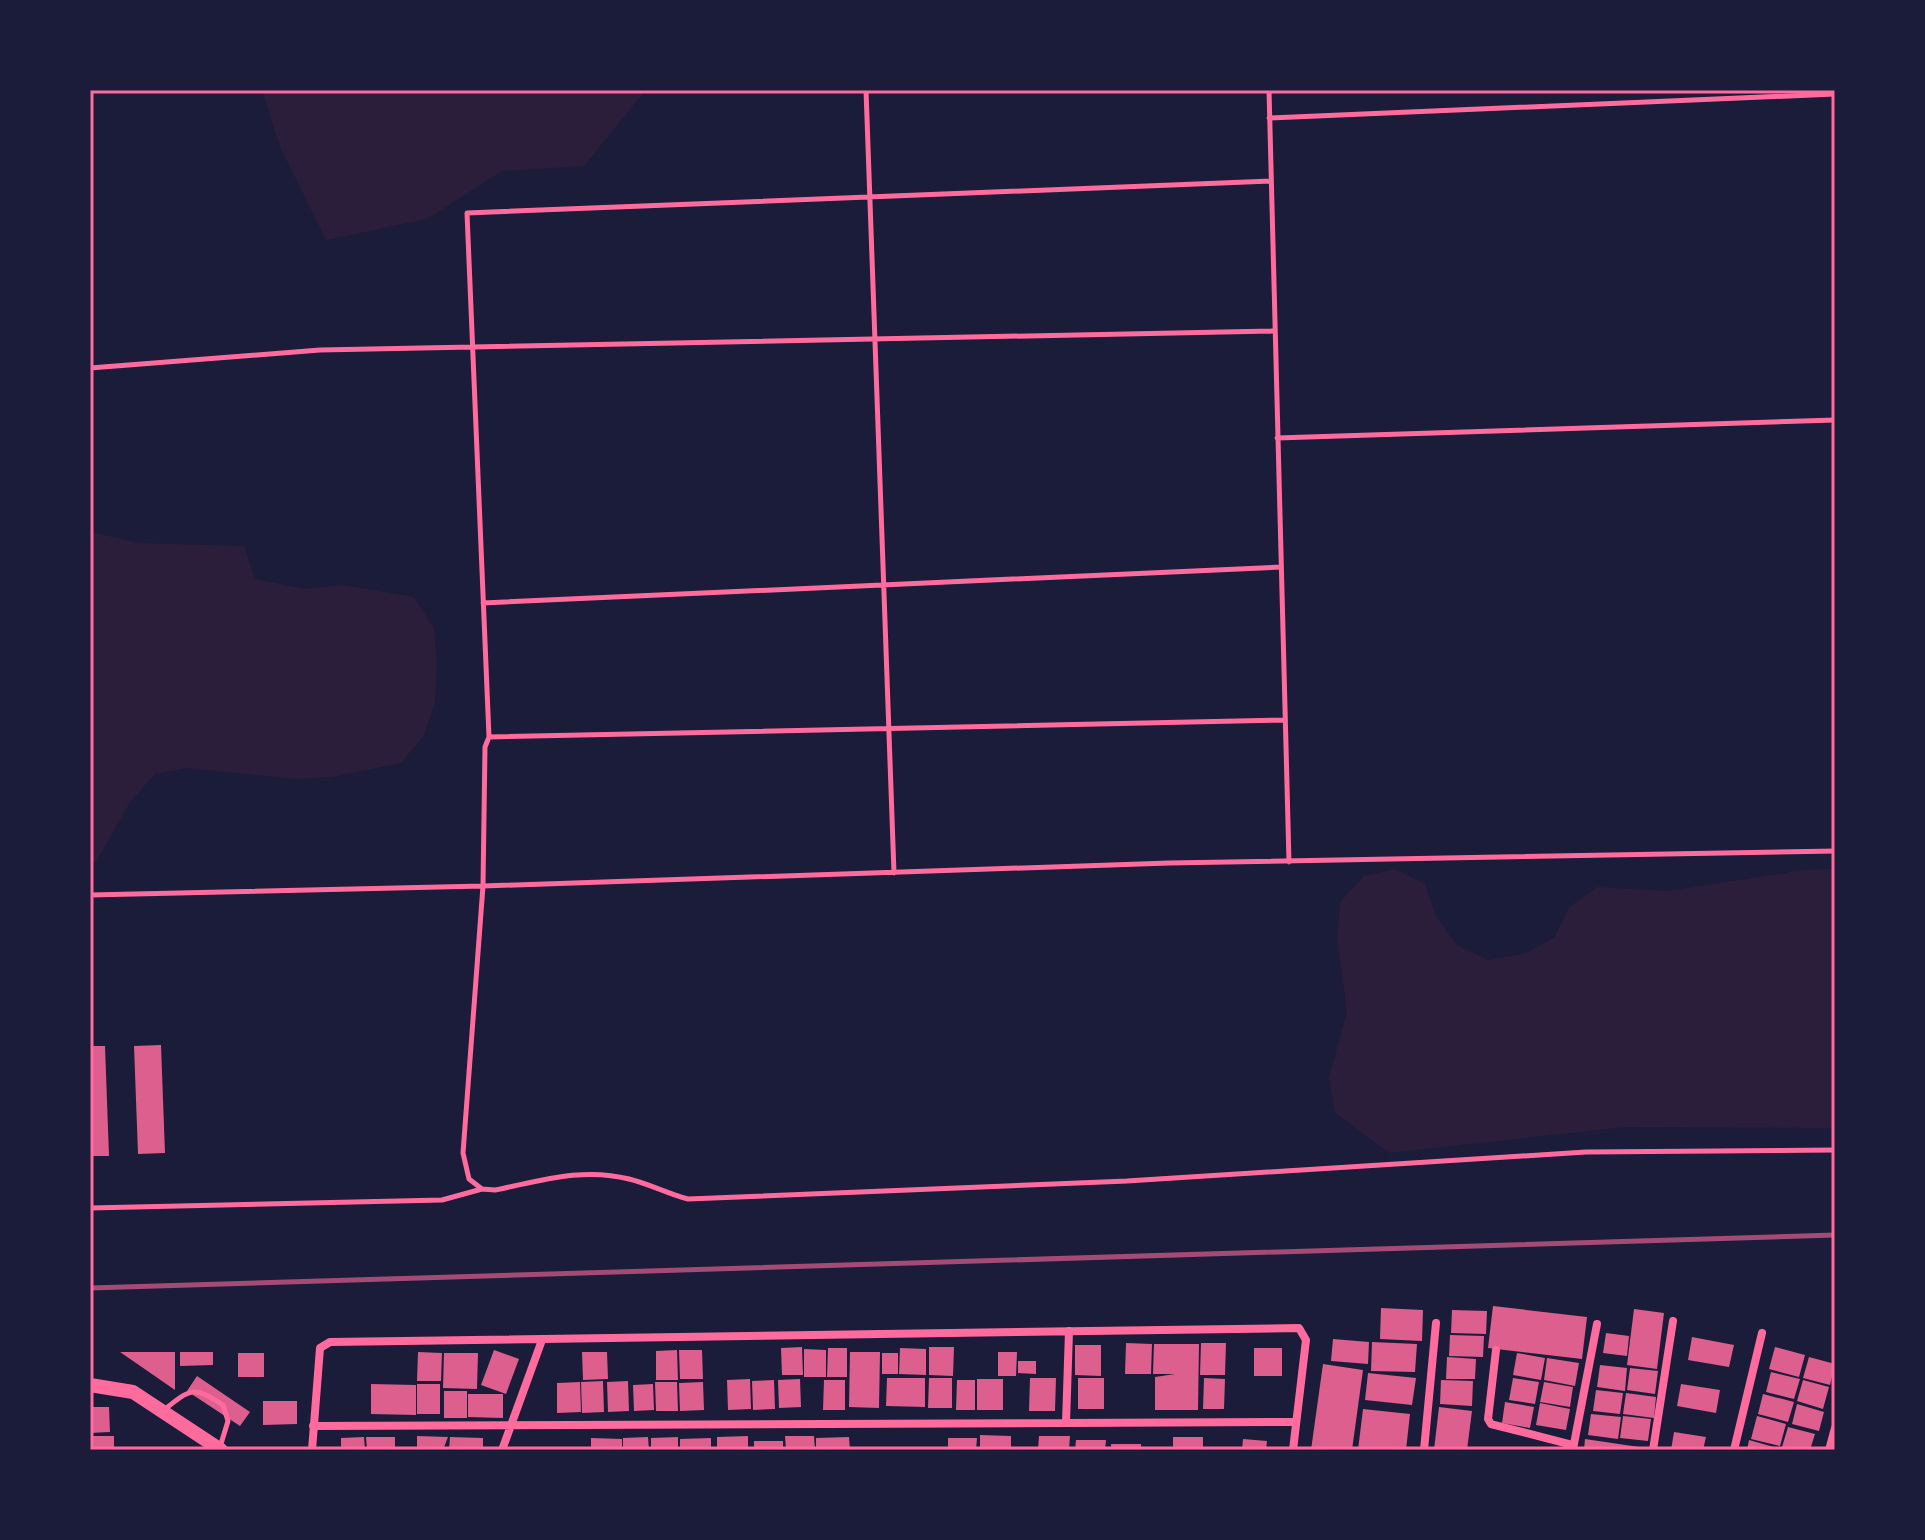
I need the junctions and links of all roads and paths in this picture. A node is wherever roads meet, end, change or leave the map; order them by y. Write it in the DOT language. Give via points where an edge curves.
graph roads {
  1 [pos="866,90"];
  2 [pos="1269,90"];
  3 [pos="1835,94"];
  4 [pos="1269,118"];
  5 [pos="1271,181"];
  6 [pos="869,195"];
  7 [pos="1274,331"];
  8 [pos="874,340"];
  9 [pos="473,350"];
  10 [pos="90,368"];
  11 [pos="1835,420"];
  12 [pos="1277,438"];
  13 [pos="1281,567"];
  14 [pos="885,582"];
  15 [pos="483,603"];
  16 [pos="1285,720"];
  17 [pos="890,730"];
  18 [pos="489,737"];
  19 [pos="1835,851"];
  20 [pos="1289,862"];
  21 [pos="894,873"];
  22 [pos="483,886"];
  23 [pos="91,897"];
  24 [pos="1835,1150"];
  25 [pos="482,1189"];
  26 [pos="90,1208"];
  27 [pos="1673,1321"];
  28 [pos="1436,1323"];
  29 [pos="1597,1324"];
  30 [pos="1069,1331"];
  31 [pos="1762,1333"];
  32 [pos="542,1340"];
  33 [pos="1496,1350"];
  34 [pos="90,1385"];
  35 [pos="164,1411"];
  36 [pos="1296,1422"];
  37 [pos="1066,1423"];
  38 [pos="510,1425"];
  39 [pos="313,1426"];
  40 [pos="1835,1428"];
  41 [pos="1573,1448"];
  42 [pos="220,1450"];
  43 [pos="312,1450"];
  44 [pos="502,1450"];
  45 [pos="1293,1450"];
  46 [pos="1424,1450"];
  47 [pos="1653,1450"];
  48 [pos="1734,1450"];
  49 [pos="1829,1450"];
  1 -- 6 [label="lane"];
  2 -- 4 [label="lane"];
  3 -- 4 [label="lane"];
  4 -- 5 [label="lane"];
  5 -- 6 [label="lane"];
  5 -- 7 [label="lane"];
  6 -- 8 [label="lane"];
  6 -- 9 [label="lane" via="467,213"];
  7 -- 8 [label="lane"];
  7 -- 12 [label="lane"];
  8 -- 9 [label="lane"];
  8 -- 14 [label="lane"];
  9 -- 10 [label="lane" via="320,350"];
  9 -- 15 [label="lane"];
  11 -- 12 [label="lane"];
  12 -- 13 [label="lane"];
  13 -- 14 [label="lane"];
  13 -- 16 [label="lane"];
  14 -- 15 [label="lane"];
  14 -- 17 [label="lane"];
  15 -- 18 [label="lane"];
  16 -- 17 [label="lane"];
  16 -- 20 [label="lane"];
  17 -- 18 [label="lane"];
  17 -- 21 [label="lane"];
  18 -- 22 [label="lane"];
  19 -- 20 [label="lane"];
  20 -- 21 [label="lane"];
  21 -- 22 [label="lane"];
  22 -- 23 [label="lane"];
  22 -- 25 [label="lane" via="463,1153 469,1179"];
  24 -- 25 [label="lane" via="1586,1152 1127,1181 688,1199 627,1178 595,1174"];
  25 -- 26 [label="lane" via="442,1200"];
  27 -- 47 [label="street"];
  28 -- 46 [label="street"];
  29 -- 41 [label="street"];
  30 -- 32 [label="street"];
  30 -- 36 [label="street" via="1299,1328 1306,1340"];
  30 -- 37 [label="street"];
  31 -- 48 [label="street"];
  32 -- 38 [label="street"];
  32 -- 39 [label="street" via="325,1344 320,1348"];
  33 -- 41 [label="street" via="1491,1424"];
  34 -- 35 [label="main road" via="121,1387"];
  35 -- 42 [label="main road"];
  35 -- 42 [label="lane" via="196,1390 223,1405 228,1421"];
  36 -- 37 [label="street"];
  36 -- 45 [label="street"];
  37 -- 38 [label="street"];
  38 -- 39 [label="street"];
  38 -- 44 [label="street"];
  39 -- 43 [label="street"];
  40 -- 49 [label="street"];
}
